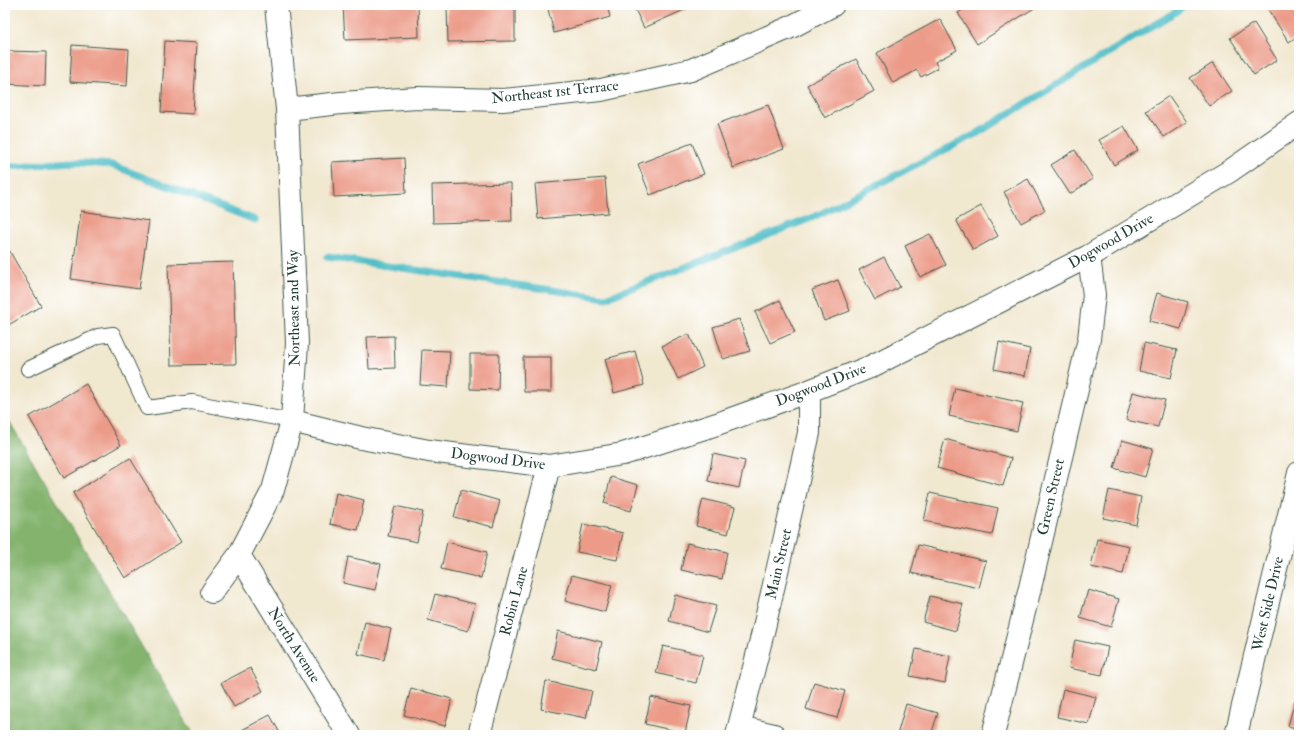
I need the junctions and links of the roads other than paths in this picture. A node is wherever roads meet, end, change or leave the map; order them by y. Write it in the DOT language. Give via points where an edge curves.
graph roads {
  1 [pos="276,5"];
  2 [pos="833,5"];
  3 [pos="286,109"];
  4 [pos="1299,123"];
  5 [pos="1089,256"];
  6 [pos="28,369"];
  7 [pos="809,391"];
  8 [pos="292,421"];
  9 [pos="549,466"];
  10 [pos="1299,473"];
  11 [pos="239,554"];
  12 [pos="212,592"];
  13 [pos="738,731"];
  14 [pos="349,735"];
  15 [pos="479,735"];
  16 [pos="774,735"];
  17 [pos="993,735"];
  18 [pos="1236,735"];
  1 -- 3 [label="street, Northeast 2nd Way"];
  2 -- 3 [label="street, Northeast 1st Terrace" via="791,27 691,70 602,90 503,100 418,98"];
  3 -- 8 [label="street, Northeast 2nd Way" via="297,343"];
  4 -- 5 [label="street, Dogwood Drive" via="1230,171"];
  5 -- 7 [label="street, Dogwood Drive" via="870,367"];
  5 -- 17 [label="street, Green Street" via="1094,295 1088,339"];
  6 -- 8 [label="lane" via="98,336 113,334 147,408 192,402"];
  7 -- 9 [label="street, Dogwood Drive" via="623,454"];
  7 -- 13 [label="street, Main Street" via="809,433"];
  8 -- 9 [label="street, Dogwood Drive" via="429,451"];
  8 -- 11 [label="street, Northeast 2nd Way" via="274,490"];
  9 -- 15 [label="street, Robin Lane"];
  10 -- 18 [label="street, West Side Drive"];
  11 -- 12 [label="street, Northeast 2nd Way"];
  11 -- 14 [label="street, North Avenue"];
  13 -- 16 [label="street"];
}
